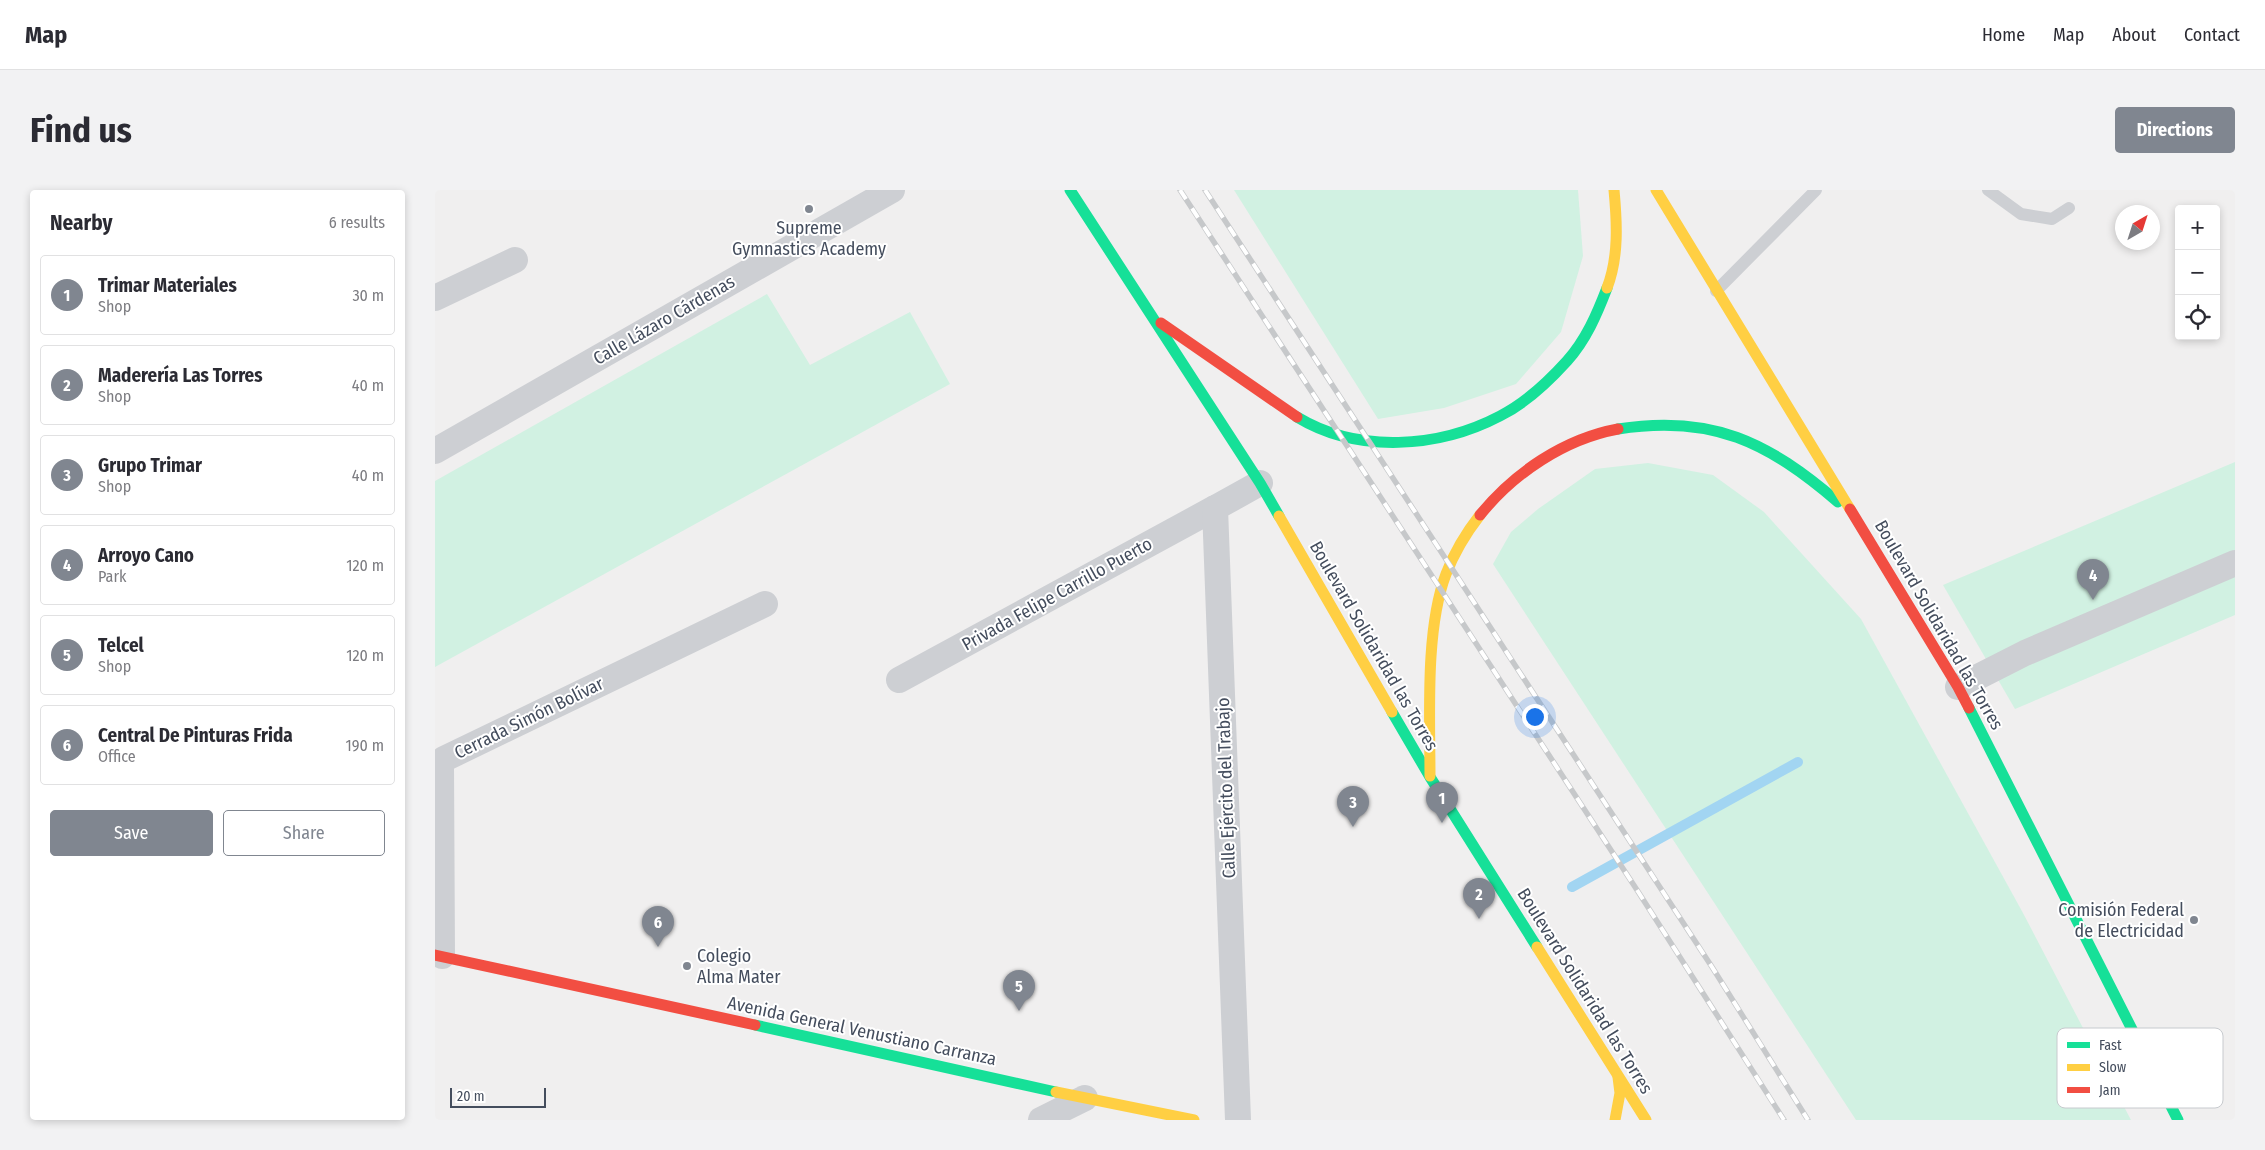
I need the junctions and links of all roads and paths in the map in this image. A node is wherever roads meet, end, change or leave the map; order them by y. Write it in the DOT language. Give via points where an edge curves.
graph roads {
  1 [pos="892,190"];
  2 [pos="1070,190"];
  3 [pos="1614,190"];
  4 [pos="1656,190"];
  5 [pos="1815,190"];
  6 [pos="1988,190"];
  7 [pos="2069,208"];
  8 [pos="515,260"];
  9 [pos="1716,291"];
  10 [pos="435,298"];
  11 [pos="1149,315"];
  12 [pos="435,451"];
  13 [pos="1260,483"];
  14 [pos="1215,508"];
  15 [pos="1857,517"];
  16 [pos="2235,563"];
  17 [pos="765,604"];
  18 [pos="899,680"];
  19 [pos="1959,687"];
  20 [pos="1430,776"];
  21 [pos="439,956"];
  22 [pos="2131,1028"];
  23 [pos="1618,1078"];
  24 [pos="1085,1098"];
  25 [pos="2172,1108"];
  26 [pos="1041,1120"];
  27 [pos="1194,1120"];
  28 [pos="1238,1120"];
  29 [pos="1615,1120"];
  30 [pos="1646,1120"];
  31 [pos="2178,1120"];
  1 -- 12 [label="street, Calle Lázaro Cárdenas"];
  2 -- 11 [label="main road, Boulevard Solidaridad las Torres"];
  3 -- 11 [label="main road" via="1617,220 1610,280 1587,335 1570,360 1526,402 1501,417 1446,438 1386,443 1327,431 1297,417"];
  4 -- 9 [label="main road, Boulevard Solidaridad las Torres"];
  5 -- 9 [label="lane"];
  6 -- 7 [label="lane" via="2021,214 2051,219"];
  8 -- 10 [label="street"];
  9 -- 15 [label="main road, Boulevard Solidaridad las Torres"];
  11 -- 13 [label="main road, Boulevard Solidaridad las Torres"];
  13 -- 14 [label="street"];
  13 -- 20 [label="main road, Boulevard Solidaridad las Torres"];
  14 -- 18 [label="street, Privada Felipe Carrillo Puerto"];
  14 -- 28 [label="street, Calle Ejército del Trabajo"];
  15 -- 19 [label="main road, Boulevard Solidaridad las Torres"];
  15 -- 20 [label="main road" via="1795,466 1767,449 1737,436 1704,428 1672,424 1615,429 1576,440 1546,455 1519,473 1475,518 1446,574 1432,635"];
  16 -- 19 [label="street" via="2025,653"];
  17 -- 21 [label="street, Cerrada Simón Bolívar" via="444,759 441,766"];
  19 -- 22 [label="main road, Boulevard Solidaridad las Torres"];
  20 -- 23 [label="main road, Boulevard Solidaridad las Torres"];
  21 -- 24 [label="main road, Avenida General Venustiano Carranza"];
  23 -- 29 [label="main road" via="1620,1093"];
  23 -- 30 [label="main road, Boulevard Solidaridad las Torres"];
  24 -- 26 [label="street"];
  24 -- 27 [label="main road, Avenida General Venustiano Carranza"];
  25 -- 31 [label="main road, Boulevard Solidaridad las Torres"];
}
